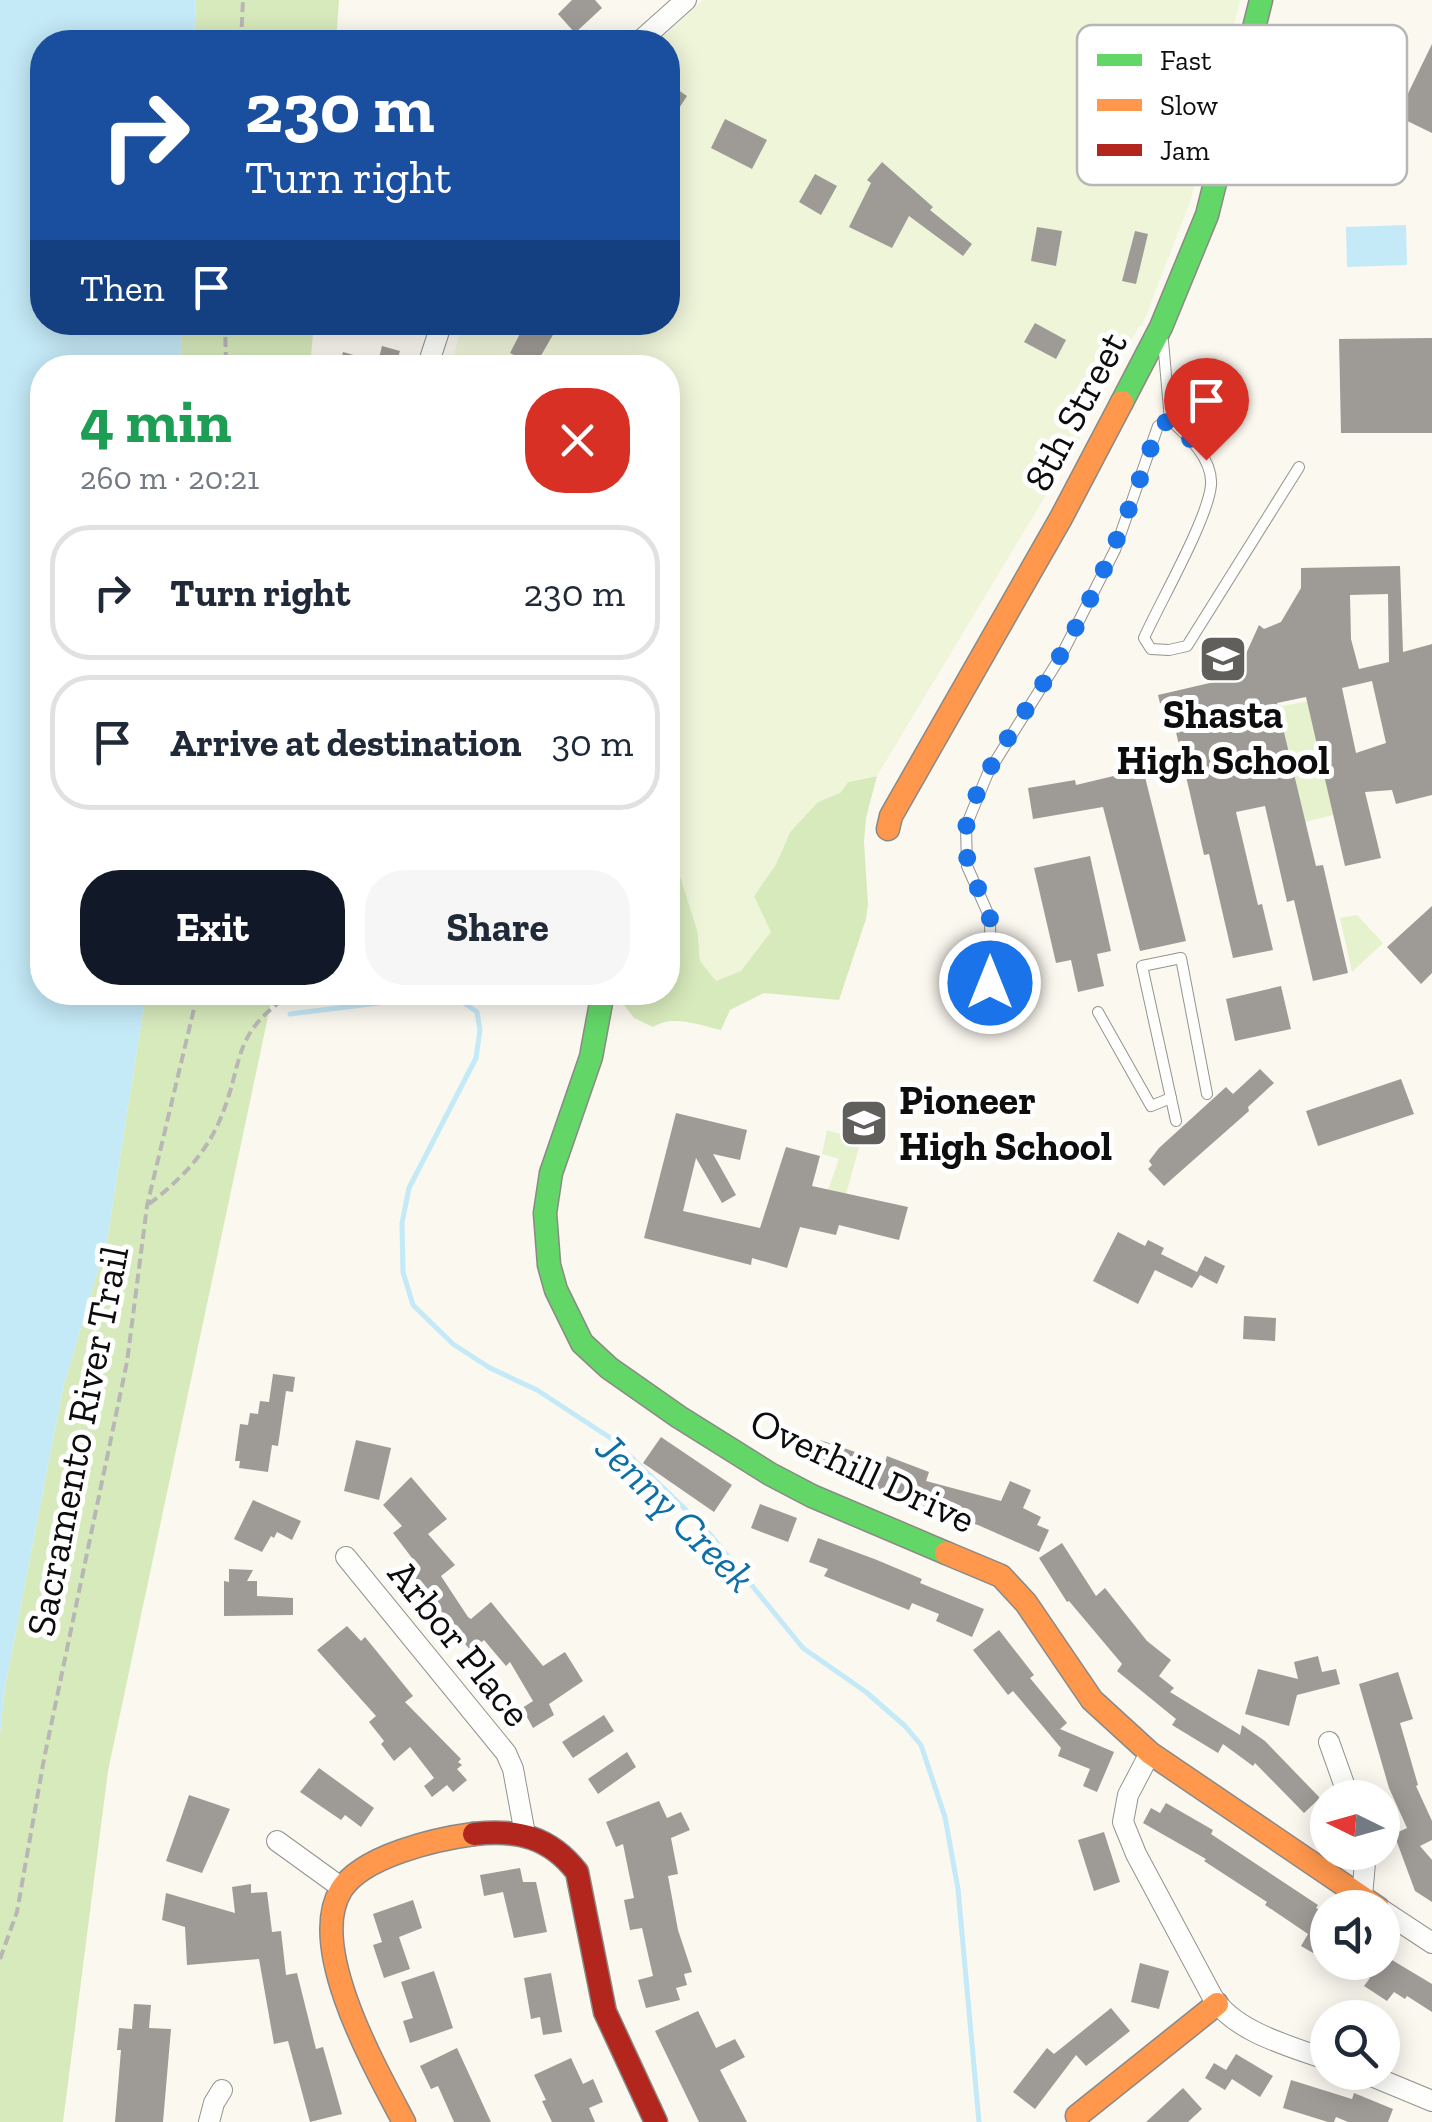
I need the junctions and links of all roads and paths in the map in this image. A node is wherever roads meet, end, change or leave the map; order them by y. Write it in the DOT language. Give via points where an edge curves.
graph roads {
  1 [pos="243,0"];
  2 [pos="686,0"];
  3 [pos="1261,0"];
  4 [pos="1255,25"];
  5 [pos="241,30"];
  6 [pos="652,30"];
  7 [pos="1214,185"];
  8 [pos="1161,327"];
  9 [pos="1170,420"];
  10 [pos="1299,467"];
  11 [pos="888,829"];
  12 [pos="990,983"];
  13 [pos="195,1005"];
  14 [pos="276,1005"];
  15 [pos="600,1005"];
  16 [pos="1098,1012"];
  17 [pos="1208,1094"];
  18 [pos="1171,1098"];
  19 [pos="1176,1121"];
  20 [pos="147,1206"];
  21 [pos="346,1557"];
  22 [pos="1329,1742"];
  23 [pos="1150,1753"];
  24 [pos="1343,1780"];
  25 [pos="525,1834"];
  26 [pos="277,1841"];
  27 [pos="342,1888"];
  28 [pos="1352,1890"];
  29 [pos="1400,1922"];
  30 [pos="1432,1944"];
  31 [pos="0,1958"];
  32 [pos="1217,2004"];
  33 [pos="1310,2053"];
  34 [pos="1400,2088"];
  35 [pos="222,2090"];
  36 [pos="1432,2101"];
  37 [pos="1078,2116"];
  38 [pos="209,2122"];
  39 [pos="404,2122"];
  40 [pos="656,2122"];
  1 -- 5 [label="path"];
  2 -- 6 [label="street"];
  3 -- 4 [label="street, 8th Street"];
  7 -- 8 [label="street, 8th Street"];
  8 -- 9 [label="lane"];
  8 -- 11 [label="street, 8th Street"];
  9 -- 10 [label="lane" via="1206,460 1211,484 1144,638 1151,648 1188,646"];
  9 -- 12 [label="lane" via="1158,426 1115,550 1061,656 988,774 966,826 967,866 990,918"];
  13 -- 20 [label="path, Sacramento River Trail"];
  14 -- 20 [label="path" via="244,1041 214,1132 177,1183"];
  15 -- 23 [label="street, Overhill Drive" via="591,1057 550,1173 545,1213 556,1290 582,1343 665,1408 770,1474 1001,1576 1092,1700"];
  16 -- 18 [label="lane" via="1151,1106"];
  17 -- 18 [label="lane" via="1181,958 1142,966"];
  18 -- 19 [label="lane"];
  20 -- 31 [label="path, Sacramento River Trail" via="128,1362 17,1912"];
  21 -- 25 [label="street, Arbor Place" via="506,1753"];
  22 -- 24 [label="street"];
  23 -- 28 [label="street, Overhill Drive"];
  23 -- 32 [label="street" via="1128,1794 1123,1822"];
  25 -- 27 [label="street" via="477,1833 386,1856"];
  25 -- 40 [label="street" via="556,1848 577,1872 605,2012"];
  26 -- 27 [label="street"];
  27 -- 39 [label="street" via="330,1926 336,1964"];
  29 -- 30 [label="street, Overhill Drive"];
  32 -- 33 [label="street" via="1248,2027"];
  32 -- 37 [label="street"];
  34 -- 36 [label="street"];
  35 -- 38 [label="street"];
}
